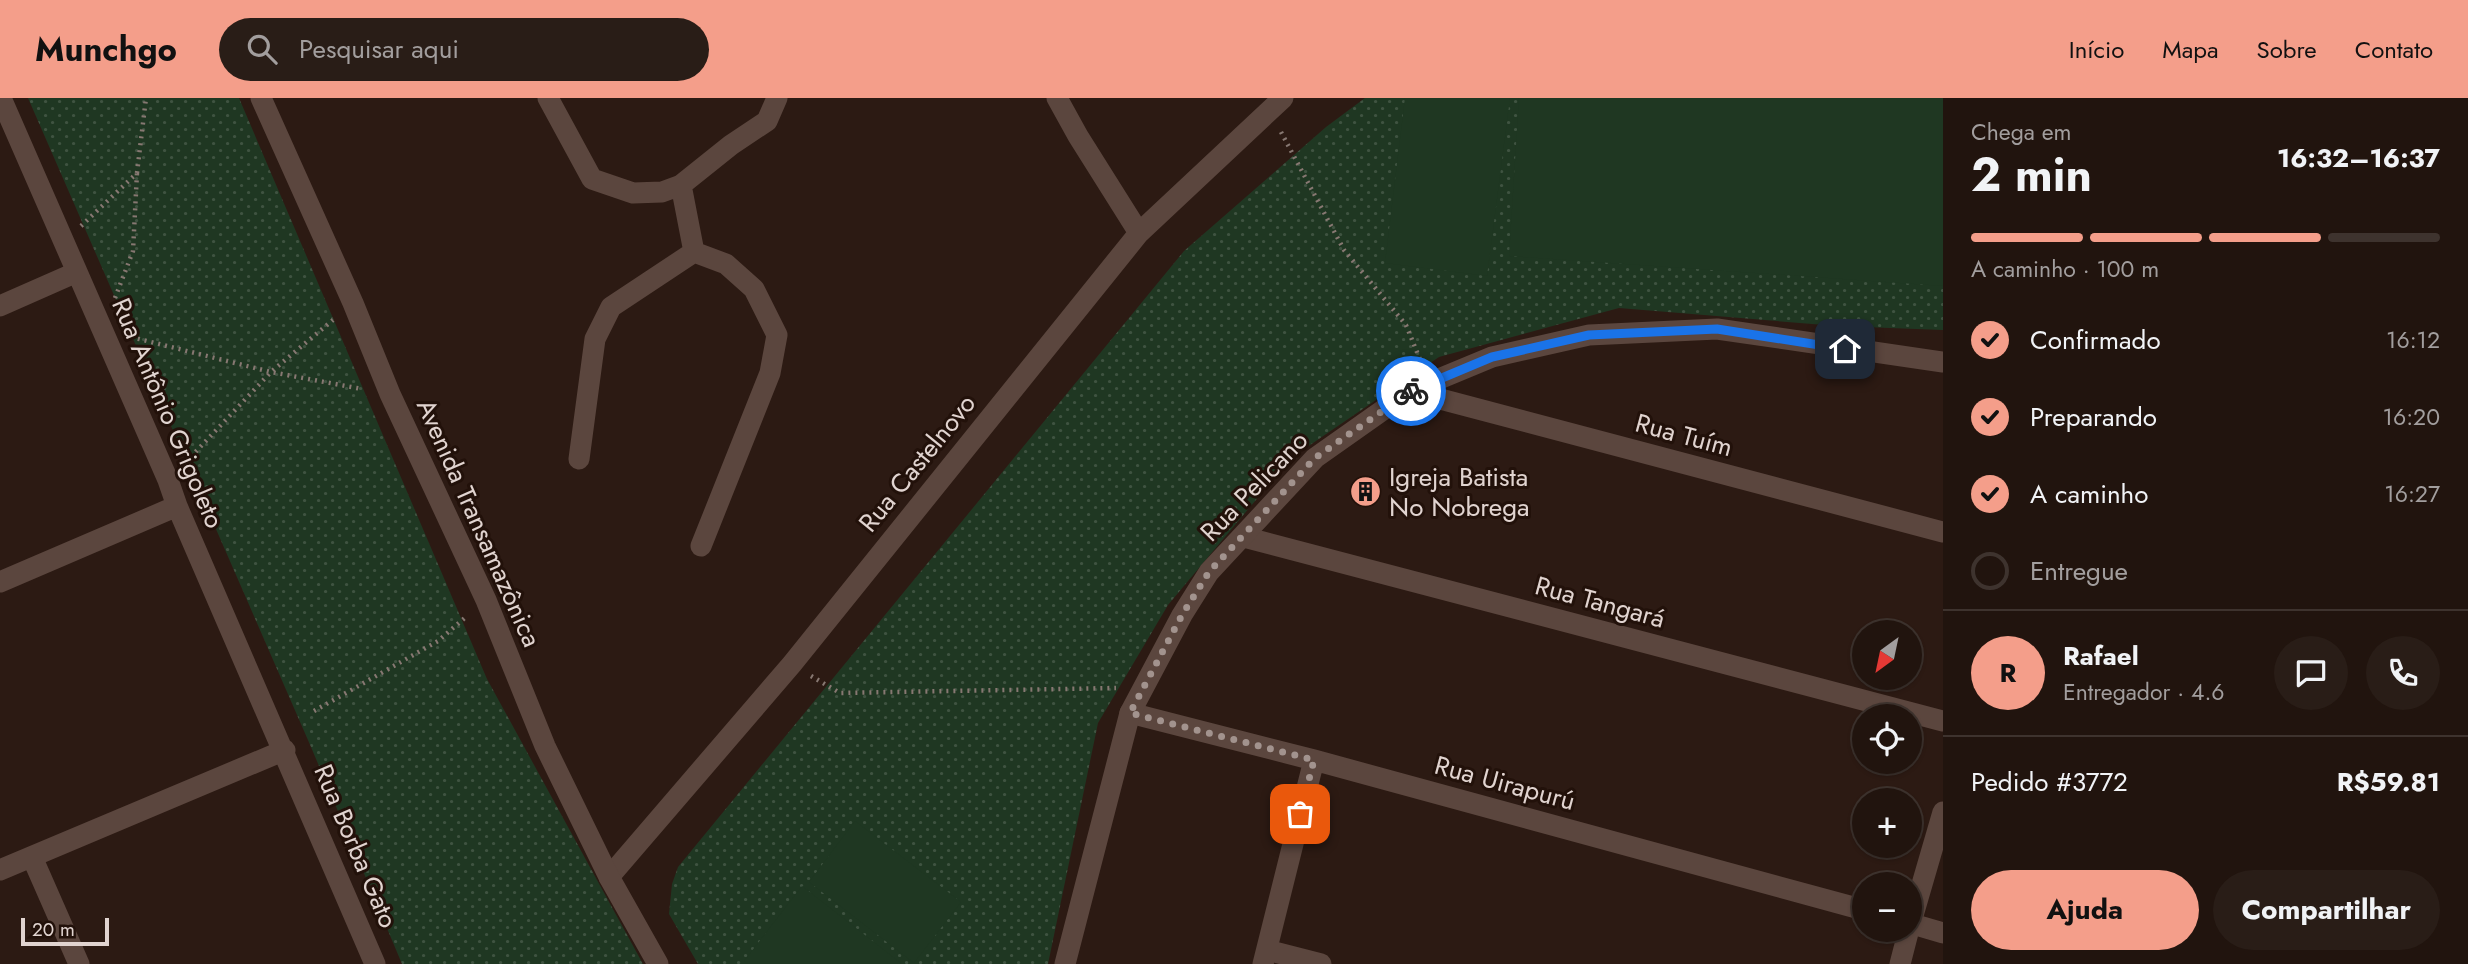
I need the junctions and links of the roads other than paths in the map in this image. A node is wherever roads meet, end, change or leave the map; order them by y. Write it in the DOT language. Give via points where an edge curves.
graph roads {
  1 [pos="1,98"];
  2 [pos="261,98"];
  3 [pos="548,98"];
  4 [pos="776,98"];
  5 [pos="1058,98"];
  6 [pos="1276,104"];
  7 [pos="681,184"];
  8 [pos="1139,233"];
  9 [pos="694,252"];
  10 [pos="77,272"];
  11 [pos="0,306"];
  12 [pos="1943,362"];
  13 [pos="1410,391"];
  14 [pos="579,459"];
  15 [pos="177,506"];
  16 [pos="1943,532"];
  17 [pos="1244,537"];
  18 [pos="701,546"];
  19 [pos="0,582"];
  20 [pos="1130,713"];
  21 [pos="1943,721"];
  22 [pos="285,750"];
  23 [pos="1314,760"];
  24 [pos="1943,812"];
  25 [pos="32,857"];
  26 [pos="0,870"];
  27 [pos="609,877"];
  28 [pos="1922,885"];
  29 [pos="1852,907"];
  30 [pos="1922,929"];
  31 [pos="1943,933"];
  32 [pos="1906,942"];
  33 [pos="1265,957"];
  34 [pos="79,964"];
  35 [pos="375,964"];
  36 [pos="658,964"];
  37 [pos="1065,964"];
  38 [pos="1321,964"];
  39 [pos="1900,964"];
  1 -- 10 [label="street, Rua Antônio Grigoleto"];
  2 -- 27 [label="street, Avenida Transamazônica" via="486,600 545,746"];
  3 -- 7 [label="street" via="593,179 633,193 662,192"];
  4 -- 7 [label="street" via="767,121"];
  5 -- 8 [label="street"];
  6 -- 8 [label="street, Rua Castelnovo"];
  7 -- 9 [label="street"];
  8 -- 27 [label="street, Rua Castelnovo" via="792,664"];
  9 -- 14 [label="street" via="611,307 596,339"];
  9 -- 18 [label="street" via="726,264 754,289 777,335 770,373"];
  10 -- 11 [label="street"];
  10 -- 15 [label="street, Rua Antônio Grigoleto"];
  12 -- 13 [label="street, Rua Pelicano" via="1717,329 1589,335 1492,357"];
  13 -- 16 [label="street, Rua Tuím"];
  13 -- 17 [label="street, Rua Pelicano" via="1315,458"];
  15 -- 19 [label="street"];
  15 -- 22 [label="street, Rua Antônio Grigoleto"];
  17 -- 20 [label="street, Rua Pelicano" via="1209,572"];
  17 -- 21 [label="street, Rua Tangará"];
  20 -- 23 [label="street, Rua Uirapurú"];
  20 -- 37 [label="street, Rua Pelicano"];
  22 -- 25 [label="street"];
  22 -- 35 [label="street, Rua Borba Gato"];
  23 -- 29 [label="street, Rua Uirapurú"];
  23 -- 33 [label="street"];
  24 -- 28 [label="street"];
  25 -- 26 [label="street"];
  25 -- 34 [label="street"];
  27 -- 36 [label="street, Avenida Transamazônica"];
  30 -- 31 [label="street"];
  32 -- 39 [label="street"];
  33 -- 38 [label="street"];
}
